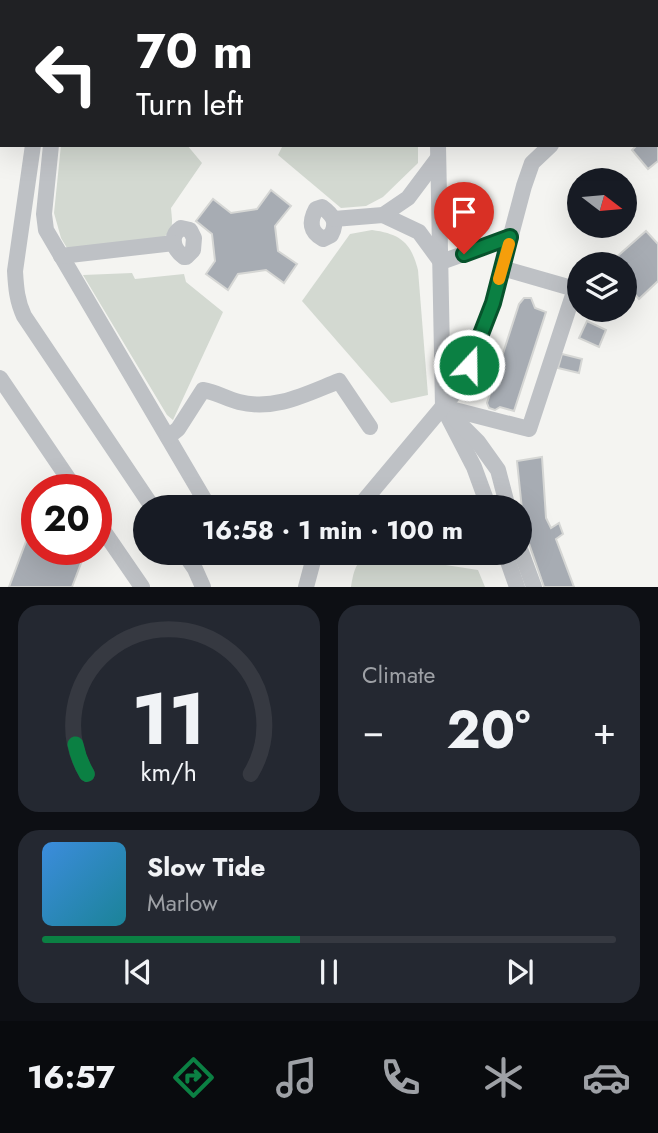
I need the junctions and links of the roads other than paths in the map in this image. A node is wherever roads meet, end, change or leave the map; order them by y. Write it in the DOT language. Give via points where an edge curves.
graph roads {
  1 [pos="33,147"];
  2 [pos="51,147"];
  3 [pos="549,147"];
  4 [pos="438,152"];
  5 [pos="383,215"];
  6 [pos="334,219"];
  7 [pos="510,237"];
  8 [pos="174,243"];
  9 [pos="61,256"];
  10 [pos="441,262"];
  11 [pos="502,268"];
  12 [pos="7,275"];
  13 [pos="0,378"];
  14 [pos="443,407"];
  15 [pos="370,426"];
  16 [pos="168,437"];
  17 [pos="65,474"];
  18 [pos="144,495"];
  19 [pos="202,495"];
  20 [pos="369,495"];
  21 [pos="484,495"];
  22 [pos="505,495"];
  23 [pos="112,543"];
  24 [pos="192,565"];
  25 [pos="312,565"];
  26 [pos="509,565"];
  27 [pos="526,565"];
  28 [pos="142,587"];
  29 [pos="203,587"];
  30 [pos="306,587"];
  31 [pos="517,587"];
  32 [pos="534,587"];
  1 -- 12 [label="lane"];
  2 -- 9 [label="lane" via="44,214 46,230"];
  3 -- 7 [label="lane" via="532,163"];
  4 -- 5 [label="lane" via="408,198"];
  4 -- 10 [label="lane"];
  5 -- 6 [label="lane"];
  5 -- 10 [label="lane" via="419,232"];
  7 -- 10 [label="lane"];
  7 -- 11 [label="lane"];
  8 -- 9 [label="lane"];
  9 -- 16 [label="lane"];
  10 -- 14 [label="lane"];
  11 -- 14 [label="lane" via="461,386"];
  11 -- 14 [label="lane" via="575,289 529,429"];
  12 -- 18 [label="lane" via="24,316"];
  13 -- 17 [label="lane"];
  14 -- 20 [label="lane"];
  14 -- 21 [label="lane"];
  14 -- 22 [label="lane" via="498,470"];
  15 -- 16 [label="lane" via="339,381 272,405 238,402 203,390"];
  16 -- 19 [label="lane"];
  23 -- 28 [label="lane"];
  24 -- 29 [label="lane"];
  25 -- 30 [label="lane"];
  26 -- 31 [label="lane"];
  27 -- 32 [label="lane"];
}
